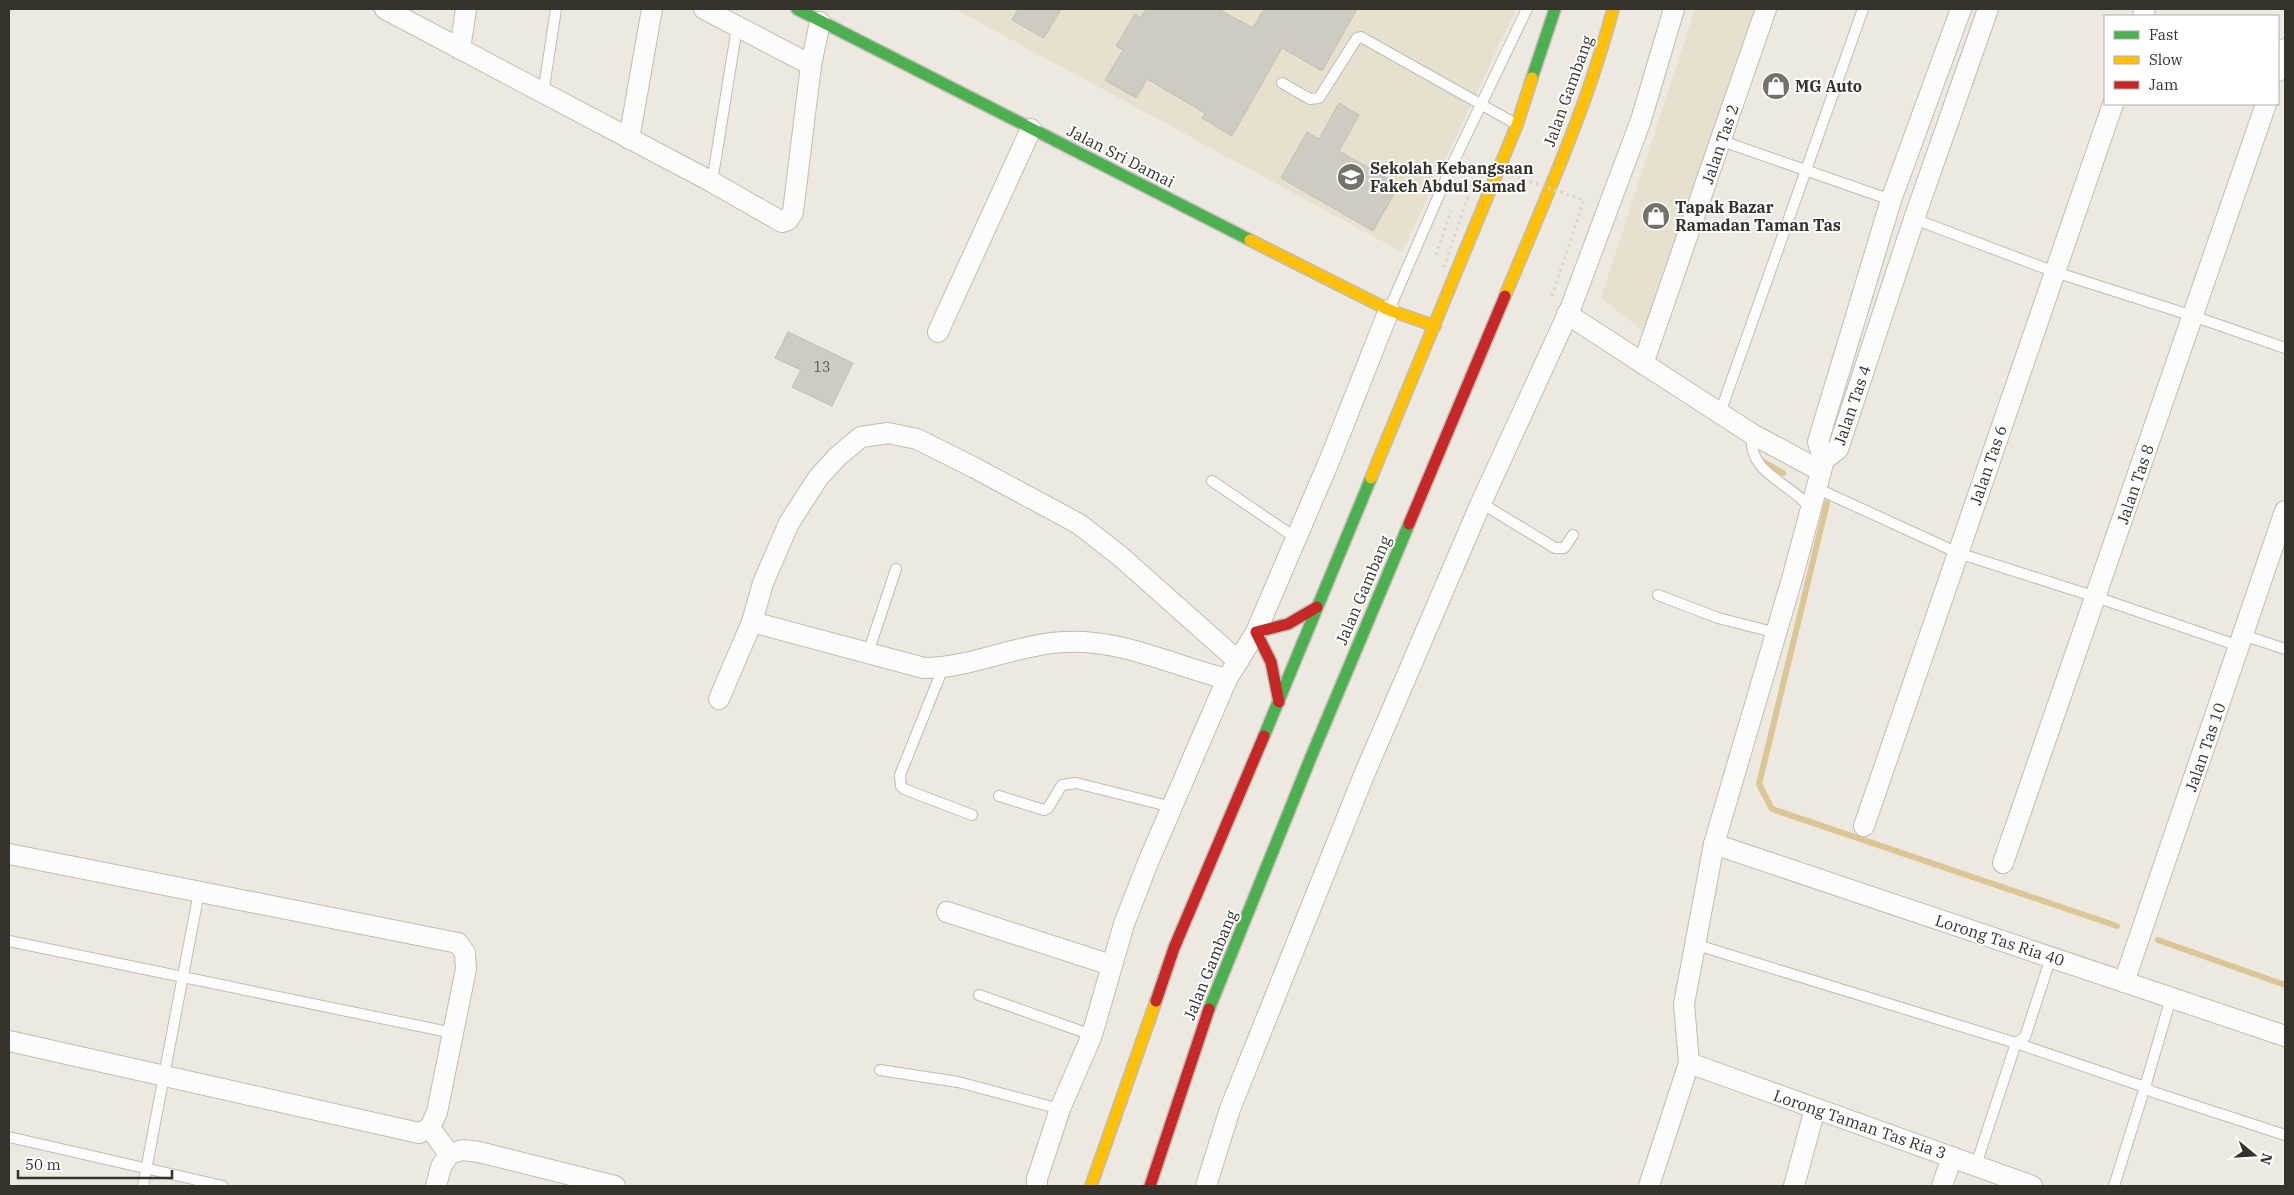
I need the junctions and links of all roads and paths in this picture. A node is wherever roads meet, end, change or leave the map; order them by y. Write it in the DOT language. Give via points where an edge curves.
graph roads {
  1 [pos="385,9"];
  2 [pos="466,9"];
  3 [pos="556,9"];
  4 [pos="652,9"];
  5 [pos="704,9"];
  6 [pos="796,9"];
  7 [pos="1527,9"];
  8 [pos="1555,9"];
  9 [pos="1614,9"];
  10 [pos="1674,9"];
  11 [pos="1766,9"];
  12 [pos="1863,9"];
  13 [pos="1960,9"];
  14 [pos="1988,9"];
  15 [pos="820,22"];
  16 [pos="738,27"];
  17 [pos="460,49"];
  18 [pos="2285,49"];
  19 [pos="811,65"];
  20 [pos="2279,68"];
  21 [pos="1282,83"];
  22 [pos="543,94"];
  23 [pos="2113,105"];
  24 [pos="2266,105"];
  25 [pos="1481,106"];
  26 [pos="1517,124"];
  27 [pos="1031,129"];
  28 [pos="629,140"];
  29 [pos="1722,141"];
  30 [pos="1806,170"];
  31 [pos="712,182"];
  32 [pos="1892,200"];
  33 [pos="1914,219"];
  34 [pos="1444,267"];
  35 [pos="2054,272"];
  36 [pos="1551,298"];
  37 [pos="1389,310"];
  38 [pos="1567,314"];
  39 [pos="2193,316"];
  40 [pos="1435,326"];
  41 [pos="938,332"];
  42 [pos="2285,348"];
  43 [pos="1643,364"];
  44 [pos="1720,413"];
  45 [pos="1752,434"];
  46 [pos="1820,473"];
  47 [pos="1212,481"];
  48 [pos="1481,503"];
  49 [pos="1811,509"];
  50 [pos="2285,511"];
  51 [pos="1573,534"];
  52 [pos="1296,538"];
  53 [pos="1958,552"];
  54 [pos="896,568"];
  55 [pos="1658,595"];
  56 [pos="2096,597"];
  57 [pos="1317,607"];
  58 [pos="752,622"];
  59 [pos="1256,632"];
  60 [pos="1777,633"];
  61 [pos="2241,641"];
  62 [pos="2285,649"];
  63 [pos="868,653"];
  64 [pos="1238,661"];
  65 [pos="943,668"];
  66 [pos="1227,679"];
  67 [pos="719,699"];
  68 [pos="1279,702"];
  69 [pos="999,796"];
  70 [pos="1172,807"];
  71 [pos="972,815"];
  72 [pos="1864,826"];
  73 [pos="1714,844"];
  74 [pos="9,854"];
  75 [pos="2003,863"];
  76 [pos="199,892"];
  77 [pos="947,912"];
  78 [pos="9,941"];
  79 [pos="1697,944"];
  80 [pos="2051,957"];
  81 [pos="1111,965"];
  82 [pos="182,977"];
  83 [pos="2124,982"];
  84 [pos="979,995"];
  85 [pos="2171,998"];
  86 [pos="453,1033"];
  87 [pos="1092,1035"];
  88 [pos="2285,1036"];
  89 [pos="9,1041"];
  90 [pos="2016,1043"];
  91 [pos="1689,1063"];
  92 [pos="880,1070"];
  93 [pos="164,1076"];
  94 [pos="2145,1086"];
  95 [pos="1060,1109"];
  96 [pos="1815,1109"];
  97 [pos="430,1128"];
  98 [pos="2285,1135"];
  99 [pos="9,1137"];
  100 [pos="449,1154"];
  101 [pos="1952,1157"];
  102 [pos="1976,1165"];
  103 [pos="146,1168"];
  104 [pos="143,1186"];
  105 [pos="223,1186"];
  106 [pos="436,1186"];
  107 [pos="614,1186"];
  108 [pos="1037,1186"];
  109 [pos="1091,1186"];
  110 [pos="1150,1186"];
  111 [pos="1206,1186"];
  112 [pos="1649,1186"];
  113 [pos="1794,1186"];
  114 [pos="1942,1186"];
  115 [pos="2032,1186"];
  116 [pos="2114,1186"];
  1 -- 17 [label="street"];
  2 -- 17 [label="street"];
  3 -- 22 [label="lane"];
  4 -- 28 [label="street"];
  5 -- 16 [label="street"];
  6 -- 15 [label="main road, Jalan Sri Damai"];
  7 -- 25 [label="lane"];
  8 -- 26 [label="main road"];
  9 -- 110 [label="main road, Jalan Gambang" via="1555,176 1311,757 1205,1020"];
  10 -- 38 [label="street" via="1641,120"];
  11 -- 29 [label="street, Jalan Tas 2"];
  12 -- 30 [label="lane"];
  13 -- 32 [label="street, Jalan Tas 4"];
  14 -- 33 [label="street, Jalan Tas 4"];
  15 -- 19 [label="street"];
  15 -- 27 [label="main road, Jalan Sri Damai"];
  16 -- 19 [label="street"];
  16 -- 31 [label="lane"];
  17 -- 22 [label="street"];
  18 -- 20 [label="street"];
  19 -- 31 [label="street" via="793,212 788,220 785,222"];
  21 -- 25 [label="lane" via="1310,99 1320,98 1357,38 1362,37"];
  22 -- 28 [label="street"];
  23 -- 35 [label="street, Jalan Tas 6"];
  24 -- 39 [label="street, Jalan Tas 8"];
  25 -- 26 [label="lane"];
  25 -- 37 [label="lane"];
  26 -- 40 [label="main road"];
  27 -- 37 [label="main road, Jalan Sri Damai"];
  27 -- 41 [label="street"];
  28 -- 31 [label="street"];
  29 -- 30 [label="lane"];
  29 -- 43 [label="street, Jalan Tas 2"];
  30 -- 32 [label="lane"];
  30 -- 44 [label="lane"];
  32 -- 46 [label="street, Jalan Tas 4" via="1818,442"];
  33 -- 35 [label="lane"];
  33 -- 46 [label="street, Jalan Tas 4" via="1838,449"];
  34 -- 36 [label="path, bridge" via="1479,164 1584,200"];
  35 -- 39 [label="lane"];
  35 -- 53 [label="street, Jalan Tas 6"];
  37 -- 40 [label="main road, Jalan Sri Damai"];
  37 -- 52 [label="street"];
  38 -- 43 [label="street"];
  38 -- 48 [label="street"];
  39 -- 42 [label="lane"];
  39 -- 56 [label="street, Jalan Tas 8"];
  40 -- 57 [label="main road"];
  43 -- 44 [label="street"];
  44 -- 45 [label="street"];
  45 -- 46 [label="street"];
  45 -- 49 [label="lane" via="1751,450 1756,463 1802,497"];
  46 -- 49 [label="street"];
  46 -- 53 [label="lane"];
  47 -- 52 [label="lane"];
  48 -- 51 [label="lane" via="1555,548 1564,548"];
  48 -- 111 [label="street" via="1353,803 1230,1108"];
  49 -- 60 [label="street"];
  50 -- 61 [label="street, Jalan Tas 10"];
  52 -- 59 [label="street"];
  53 -- 56 [label="lane"];
  53 -- 72 [label="street, Jalan Tas 6"];
  54 -- 63 [label="lane"];
  55 -- 60 [label="lane" via="1718,618"];
  56 -- 61 [label="lane"];
  56 -- 75 [label="street, Jalan Tas 8"];
  57 -- 59 [label="main road" via="1288,624"];
  57 -- 68 [label="main road"];
  58 -- 63 [label="street"];
  58 -- 64 [label="street" via="763,583 789,522 818,478 861,437 888,433 917,439 1079,524 1120,556"];
  58 -- 67 [label="street"];
  59 -- 64 [label="street"];
  59 -- 68 [label="main road" via="1272,662"];
  60 -- 73 [label="street"];
  61 -- 62 [label="lane"];
  61 -- 83 [label="street, Jalan Tas 10"];
  63 -- 65 [label="street" via="924,668"];
  64 -- 66 [label="street"];
  65 -- 66 [label="street" via="1035,645 1099,642"];
  65 -- 71 [label="lane" via="900,775 901,786"];
  66 -- 70 [label="street"];
  68 -- 109 [label="main road" via="1174,948"];
  69 -- 70 [label="lane" via="1044,810 1062,785 1076,782"];
  70 -- 81 [label="street" via="1124,924"];
  73 -- 79 [label="street"];
  73 -- 80 [label="street, Lorong Tas Ria 40"];
  74 -- 76 [label="street"];
  76 -- 82 [label="lane"];
  76 -- 86 [label="street" via="458,943 467,960"];
  77 -- 81 [label="street"];
  78 -- 82 [label="lane"];
  79 -- 90 [label="lane"];
  79 -- 91 [label="street" via="1684,1004"];
  80 -- 83 [label="street, Lorong Tas Ria 40"];
  80 -- 90 [label="lane" via="2025,1037"];
  81 -- 87 [label="street"];
  82 -- 86 [label="lane"];
  82 -- 93 [label="lane"];
  83 -- 85 [label="street, Lorong Tas Ria 40"];
  84 -- 87 [label="lane"];
  85 -- 88 [label="street, Lorong Tas Ria 40"];
  85 -- 94 [label="lane"];
  86 -- 97 [label="street" via="437,1112"];
  87 -- 95 [label="street"];
  89 -- 93 [label="street"];
  90 -- 94 [label="lane"];
  90 -- 102 [label="lane"];
  91 -- 96 [label="street, Lorong Taman Tas Ria 3"];
  91 -- 112 [label="street"];
  92 -- 95 [label="lane" via="958,1082"];
  93 -- 97 [label="street" via="419,1133"];
  93 -- 103 [label="lane"];
  94 -- 98 [label="lane" via="2153,1092"];
  94 -- 116 [label="lane"];
  95 -- 108 [label="street"];
  96 -- 101 [label="street, Lorong Taman Tas Ria 3"];
  96 -- 113 [label="street"];
  97 -- 100 [label="street"];
  99 -- 103 [label="lane"];
  100 -- 106 [label="street" via="441,1167"];
  100 -- 107 [label="street" via="463,1150 479,1152"];
  101 -- 102 [label="street, Lorong Taman Tas Ria 3"];
  101 -- 114 [label="street"];
  102 -- 115 [label="street, Lorong Taman Tas Ria 3"];
  103 -- 104 [label="lane"];
  103 -- 105 [label="lane"];
}
